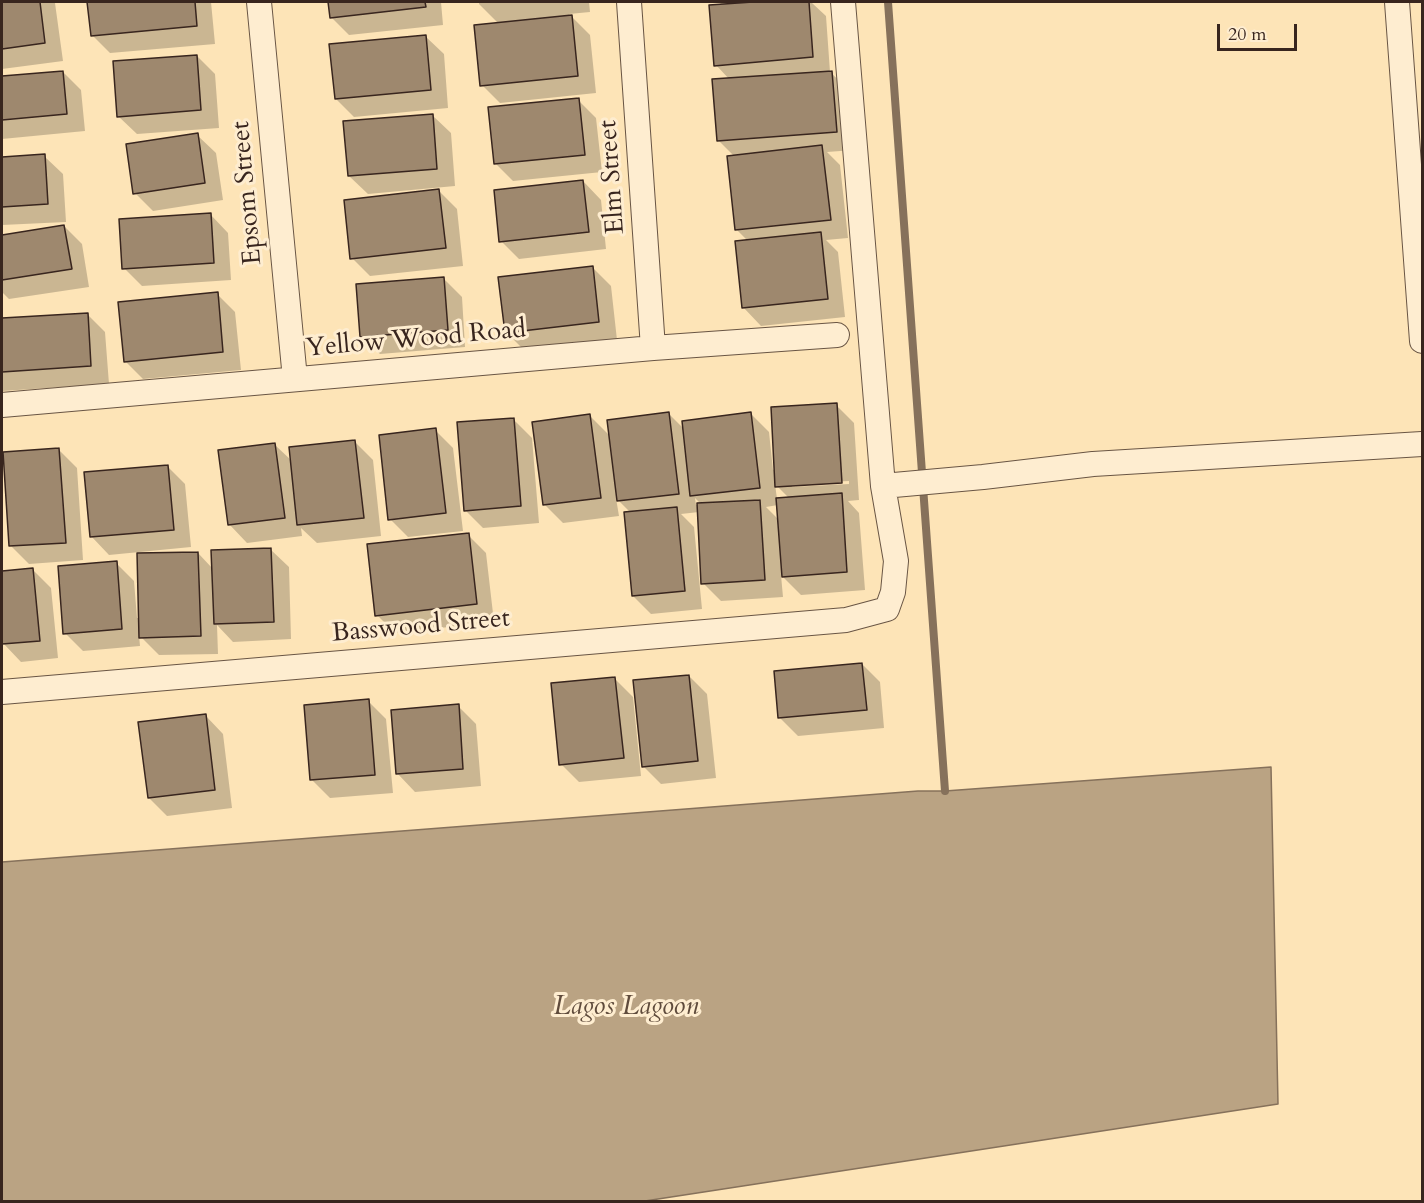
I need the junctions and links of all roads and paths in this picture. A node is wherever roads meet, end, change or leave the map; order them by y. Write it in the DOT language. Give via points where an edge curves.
graph roads {
  1 [pos="259,2"];
  2 [pos="630,2"];
  3 [pos="843,2"];
  4 [pos="1397,2"];
  5 [pos="1413,89"];
  6 [pos="837,335"];
  7 [pos="1422,341"];
  8 [pos="653,348"];
  9 [pos="295,379"];
  10 [pos="2,405"];
  11 [pos="1422,444"];
  12 [pos="891,485"];
  13 [pos="2,692"];
  1 -- 9 [label="street, Epsom Street"];
  2 -- 8 [label="street, Elm Street"];
  3 -- 12 [label="street"];
  4 -- 5 [label="street"];
  5 -- 7 [label="street"];
  6 -- 8 [label="street, Yellow Wood Road"];
  8 -- 9 [label="street, Yellow Wood Road"];
  9 -- 10 [label="street, Yellow Wood Road"];
  11 -- 12 [label="street" via="1093,464"];
  12 -- 13 [label="street, Basswood Street" via="896,561 893,592 887,609 846,620"];
}
